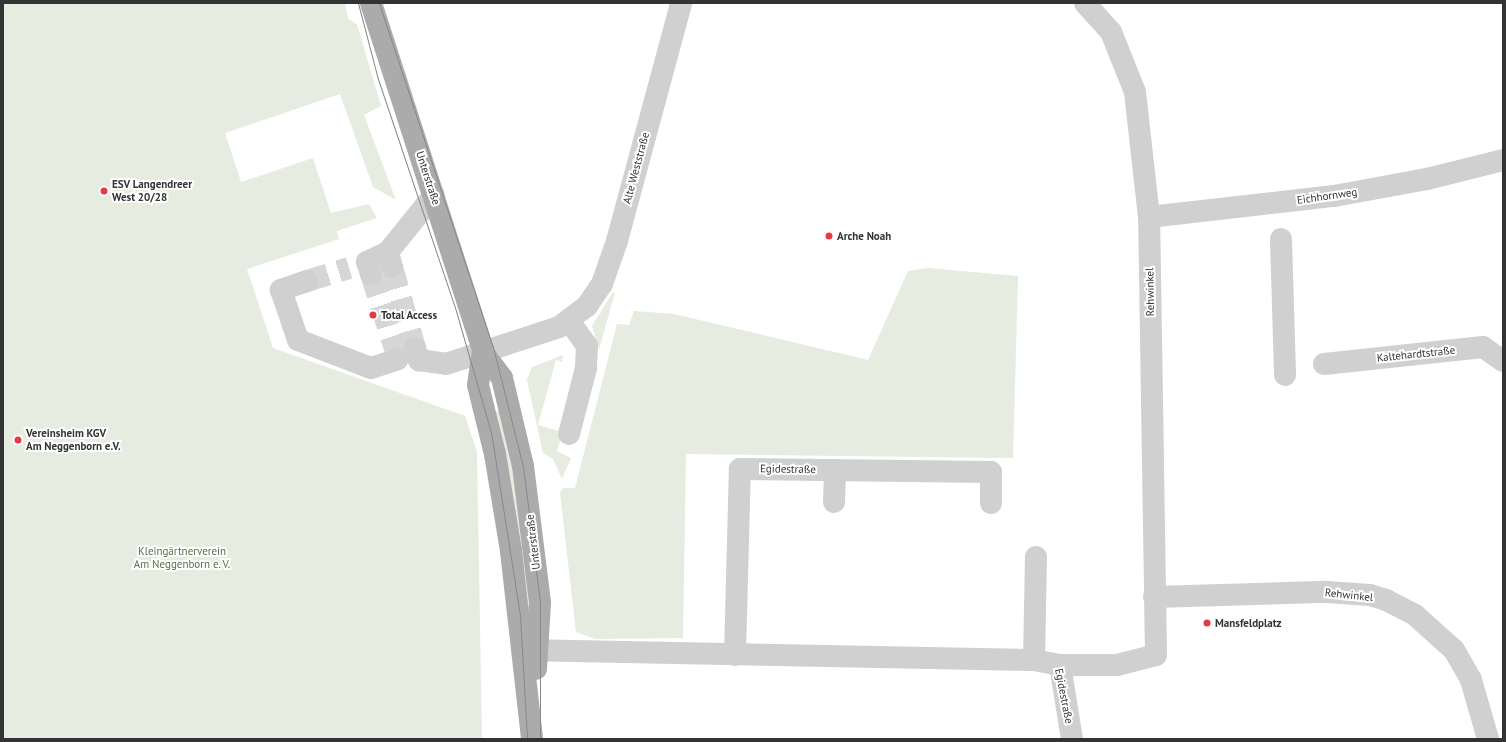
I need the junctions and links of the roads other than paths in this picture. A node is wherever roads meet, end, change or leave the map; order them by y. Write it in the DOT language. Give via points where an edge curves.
graph roads {
  1 [pos="371,3"];
  2 [pos="680,3"];
  3 [pos="1085,3"];
  4 [pos="1503,160"];
  5 [pos="434,195"];
  6 [pos="1149,217"];
  7 [pos="1280,238"];
  8 [pos="362,268"];
  9 [pos="307,282"];
  10 [pos="569,322"];
  11 [pos="483,352"];
  12 [pos="1503,361"];
  13 [pos="1324,364"];
  14 [pos="1285,375"];
  15 [pos="569,434"];
  16 [pos="835,470"];
  17 [pos="834,502"];
  18 [pos="991,503"];
  19 [pos="1036,557"];
  20 [pos="1154,597"];
  21 [pos="530,650"];
  22 [pos="735,655"];
  23 [pos="1034,660"];
  24 [pos="1060,665"];
  25 [pos="533,739"];
  26 [pos="1072,739"];
  27 [pos="1488,739"];
  1 -- 5 [label="main road, Unterstraße"];
  2 -- 10 [label="street, Alte Weststraße" via="607,270 587,306"];
  3 -- 6 [label="street, Rehwinkel" via="1111,32 1135,92"];
  4 -- 6 [label="street, Eichhornweg" via="1434,178 1334,196"];
  5 -- 8 [label="street" via="390,260"];
  5 -- 11 [label="main road, Unterstraße"];
  6 -- 20 [label="street, Rehwinkel"];
  7 -- 14 [label="street"];
  9 -- 11 [label="street, Alte Weststraße" via="281,290 298,340 371,368 407,355 446,364"];
  10 -- 11 [label="street, Alte Weststraße" via="537,336"];
  10 -- 15 [label="street" via="587,346 586,368"];
  11 -- 21 [label="main road, Unterstraße" via="478,385 495,454"];
  12 -- 13 [label="street, Kaltehardtstraße" via="1483,347"];
  16 -- 17 [label="street"];
  16 -- 18 [label="street, Egidestraße" via="991,472"];
  16 -- 22 [label="street, Egidestraße" via="740,468"];
  19 -- 23 [label="street"];
  20 -- 24 [label="street, Rehwinkel" via="1156,655 1117,665"];
  20 -- 27 [label="street, Rehwinkel" via="1327,592 1370,595 1386,600 1415,615 1454,650 1471,680"];
  21 -- 22 [label="street, Egidestraße"];
  21 -- 25 [label="main road, Unterstraße"];
  22 -- 23 [label="street, Egidestraße"];
  23 -- 24 [label="street, Egidestraße"];
  24 -- 26 [label="street, Egidestraße"];
}
